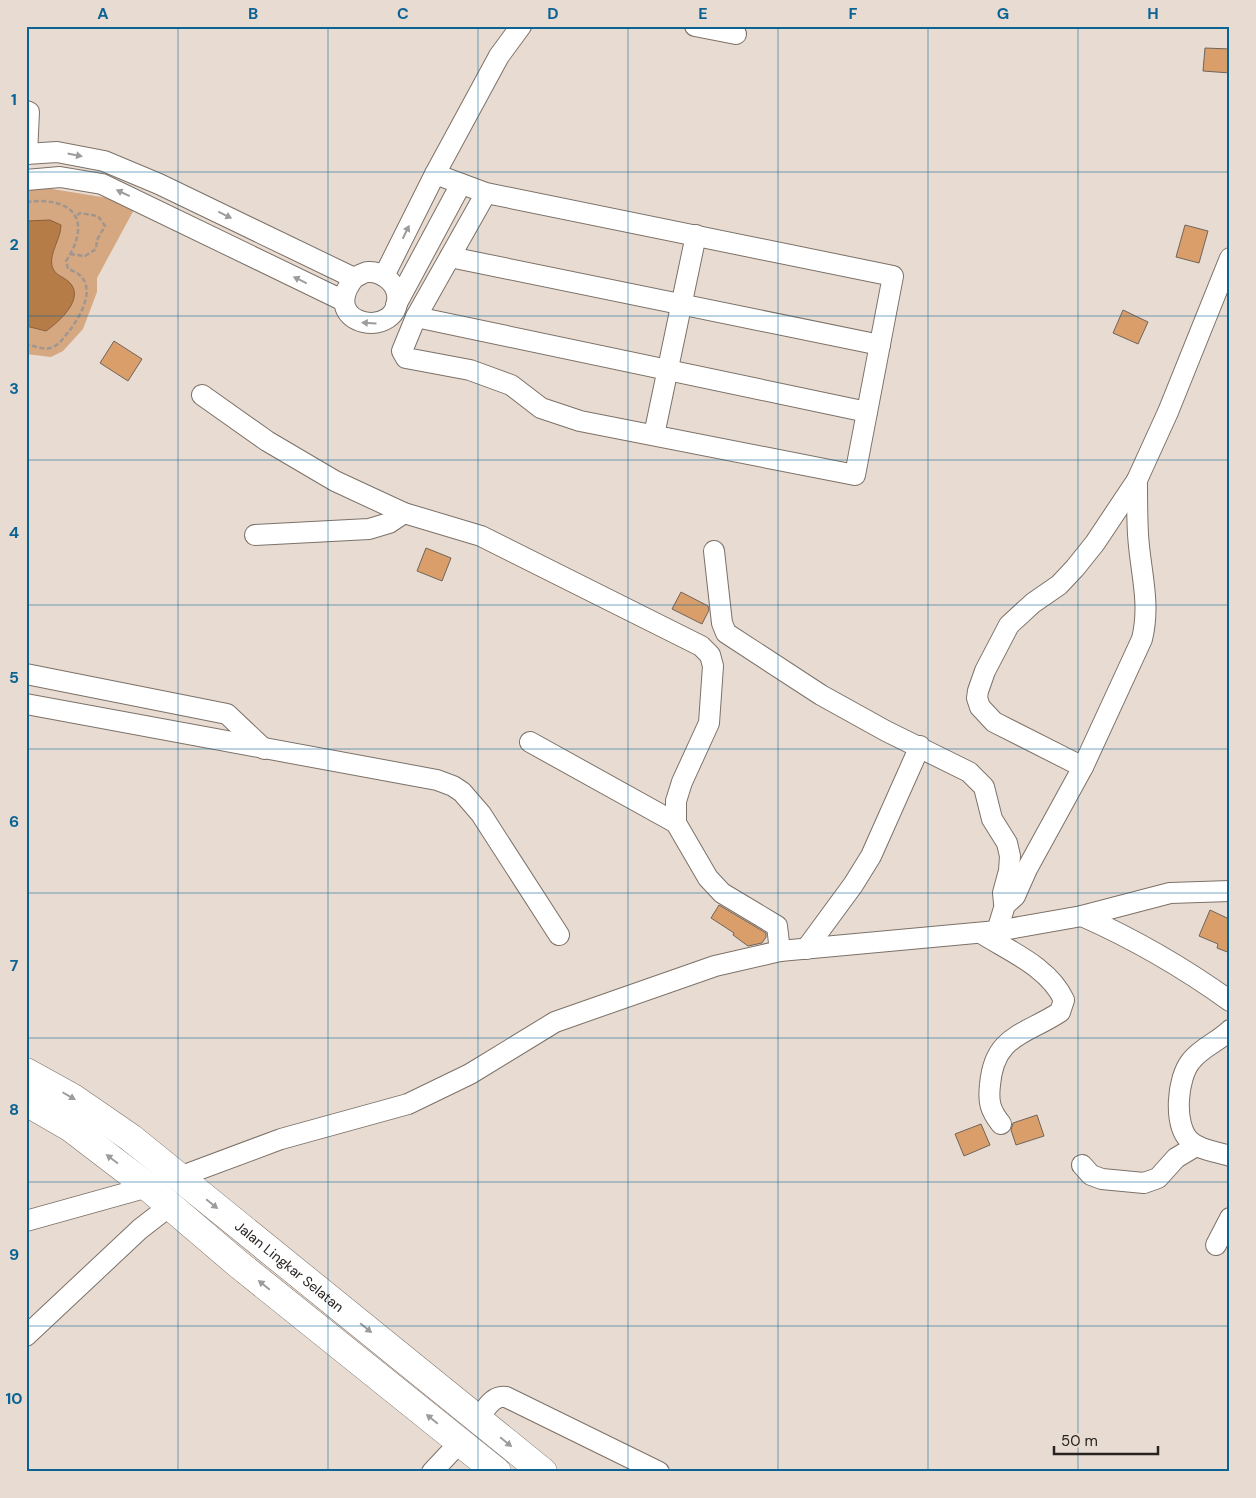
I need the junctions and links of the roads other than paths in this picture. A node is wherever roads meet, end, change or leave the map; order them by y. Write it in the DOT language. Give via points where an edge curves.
graph roads {
  1 [pos="521,26"];
  2 [pos="696,26"];
  3 [pos="736,34"];
  4 [pos="26,111"];
  5 [pos="26,154"];
  6 [pos="435,174"];
  7 [pos="26,180"];
  8 [pos="159,184"];
  9 [pos="461,184"];
  10 [pos="486,193"];
  11 [pos="148,205"];
  12 [pos="696,235"];
  13 [pos="450,257"];
  14 [pos="1230,258"];
  15 [pos="384,276"];
  16 [pos="354,278"];
  17 [pos="344,301"];
  18 [pos="396,304"];
  19 [pos="682,304"];
  20 [pos="416,318"];
  21 [pos="880,345"];
  22 [pos="668,370"];
  23 [pos="202,395"];
  24 [pos="868,412"];
  25 [pos="654,435"];
  26 [pos="1137,480"];
  27 [pos="404,513"];
  28 [pos="255,535"];
  29 [pos="714,551"];
  30 [pos="26,674"];
  31 [pos="26,704"];
  32 [pos="530,742"];
  33 [pos="920,746"];
  34 [pos="264,749"];
  35 [pos="1083,766"];
  36 [pos="676,823"];
  37 [pos="1230,891"];
  38 [pos="1005,904"];
  39 [pos="1082,916"];
  40 [pos="989,932"];
  41 [pos="559,934"];
  42 [pos="806,949"];
  43 [pos="780,950"];
  44 [pos="1230,1001"];
  45 [pos="1230,1030"];
  46 [pos="26,1072"];
  47 [pos="26,1102"];
  48 [pos="1001,1124"];
  49 [pos="1196,1146"];
  50 [pos="1230,1156"];
  51 [pos="1082,1165"];
  52 [pos="179,1177"];
  53 [pos="148,1186"];
  54 [pos="171,1204"];
  55 [pos="1230,1218"];
  56 [pos="26,1221"];
  57 [pos="1216,1246"];
  58 [pos="309,1282"];
  59 [pos="288,1304"];
  60 [pos="26,1336"];
  61 [pos="478,1419"];
  62 [pos="460,1442"];
  63 [pos="432,1472"];
  64 [pos="497,1472"];
  65 [pos="543,1472"];
  66 [pos="659,1472"];
  1 -- 6 [label="street" via="499,56"];
  2 -- 3 [label="street"];
  4 -- 5 [label="street" via="30,119"];
  5 -- 8 [label="street, one-way" via="56,152 104,161"];
  6 -- 9 [label="street"];
  15 -- 6 [label="street, one-way"];
  11 -- 7 [label="street, one-way" via="102,184 60,177"];
  8 -- 11 [label="street"];
  8 -- 16 [label="street, one-way"];
  9 -- 10 [label="street"];
  9 -- 18 [label="street"];
  10 -- 12 [label="street"];
  10 -- 13 [label="street"];
  17 -- 11 [label="street, one-way"];
  12 -- 19 [label="street"];
  12 -- 21 [label="street" via="893,276"];
  13 -- 19 [label="street"];
  13 -- 20 [label="street"];
  14 -- 26 [label="street"];
  15 -- 16 [label="street" via="369,272"];
  15 -- 18 [label="street" via="394,288"];
  16 -- 17 [label="street" via="346,288"];
  18 -- 17 [label="street, one-way" via="389,317 376,324 361,323 350,314"];
  19 -- 21 [label="street"];
  19 -- 22 [label="street"];
  20 -- 22 [label="street"];
  20 -- 25 [label="street" via="402,351 406,358 470,370 511,385 541,408 580,421"];
  21 -- 24 [label="street"];
  22 -- 24 [label="street"];
  22 -- 25 [label="street"];
  23 -- 27 [label="street" via="267,441 336,481"];
  24 -- 25 [label="street" via="855,474"];
  26 -- 35 [label="street" via="1138,536 1146,584 1146,623 1142,639"];
  26 -- 35 [label="street" via="1096,543 1075,568 1009,626 978,691 980,708 994,722"];
  27 -- 28 [label="street" via="389,523 369,529"];
  27 -- 36 [label="street" via="481,536 701,646 710,655 713,666 709,723 682,782 676,801"];
  29 -- 33 [label="street" via="722,623 726,633 821,695"];
  30 -- 34 [label="street" via="226,714"];
  31 -- 34 [label="street"];
  32 -- 36 [label="street"];
  33 -- 38 [label="street" via="969,772 984,787 992,819 1007,843 1010,856 1010,871 1003,893"];
  33 -- 42 [label="street" via="871,856 854,885"];
  34 -- 41 [label="street" via="437,780 453,786 481,814"];
  35 -- 38 [label="street" via="1015,896"];
  36 -- 43 [label="street" via="708,878 722,893 777,926"];
  37 -- 39 [label="street" via="1170,893"];
  38 -- 40 [label="street"];
  39 -- 40 [label="street"];
  39 -- 44 [label="street" via="1118,932"];
  40 -- 42 [label="street"];
  40 -- 48 [label="street" via="1035,966 1064,1000 1060,1012 1010,1039 992,1065 990,1111"];
  42 -- 43 [label="street"];
  43 -- 52 [label="street" via="715,966 555,1022 470,1074 408,1104 281,1139"];
  45 -- 49 [label="street" via="1190,1062 1183,1077 1179,1105 1182,1126 1190,1142"];
  46 -- 52 [label="highway, Jalan Lingkar Selatan, one-way" via="73,1098 131,1138"];
  53 -- 47 [label="highway, one-way" via="71,1128"];
  49 -- 50 [label="street"];
  49 -- 51 [label="street" via="1176,1158 1158,1178 1144,1183 1091,1176"];
  52 -- 58 [label="highway, Jalan Lingkar Selatan, one-way"];
  53 -- 54 [label="highway"];
  53 -- 56 [label="street"];
  59 -- 54 [label="highway, one-way"];
  54 -- 60 [label="street"];
  55 -- 57 [label="street"];
  58 -- 59 [label="highway"];
  58 -- 61 [label="highway, Jalan Lingkar Selatan, one-way"];
  62 -- 59 [label="highway, one-way"];
  61 -- 65 [label="highway, Jalan Lingkar Selatan, one-way"];
  61 -- 66 [label="street" via="495,1398 506,1397"];
  62 -- 63 [label="street"];
  62 -- 64 [label="highway"];
}
